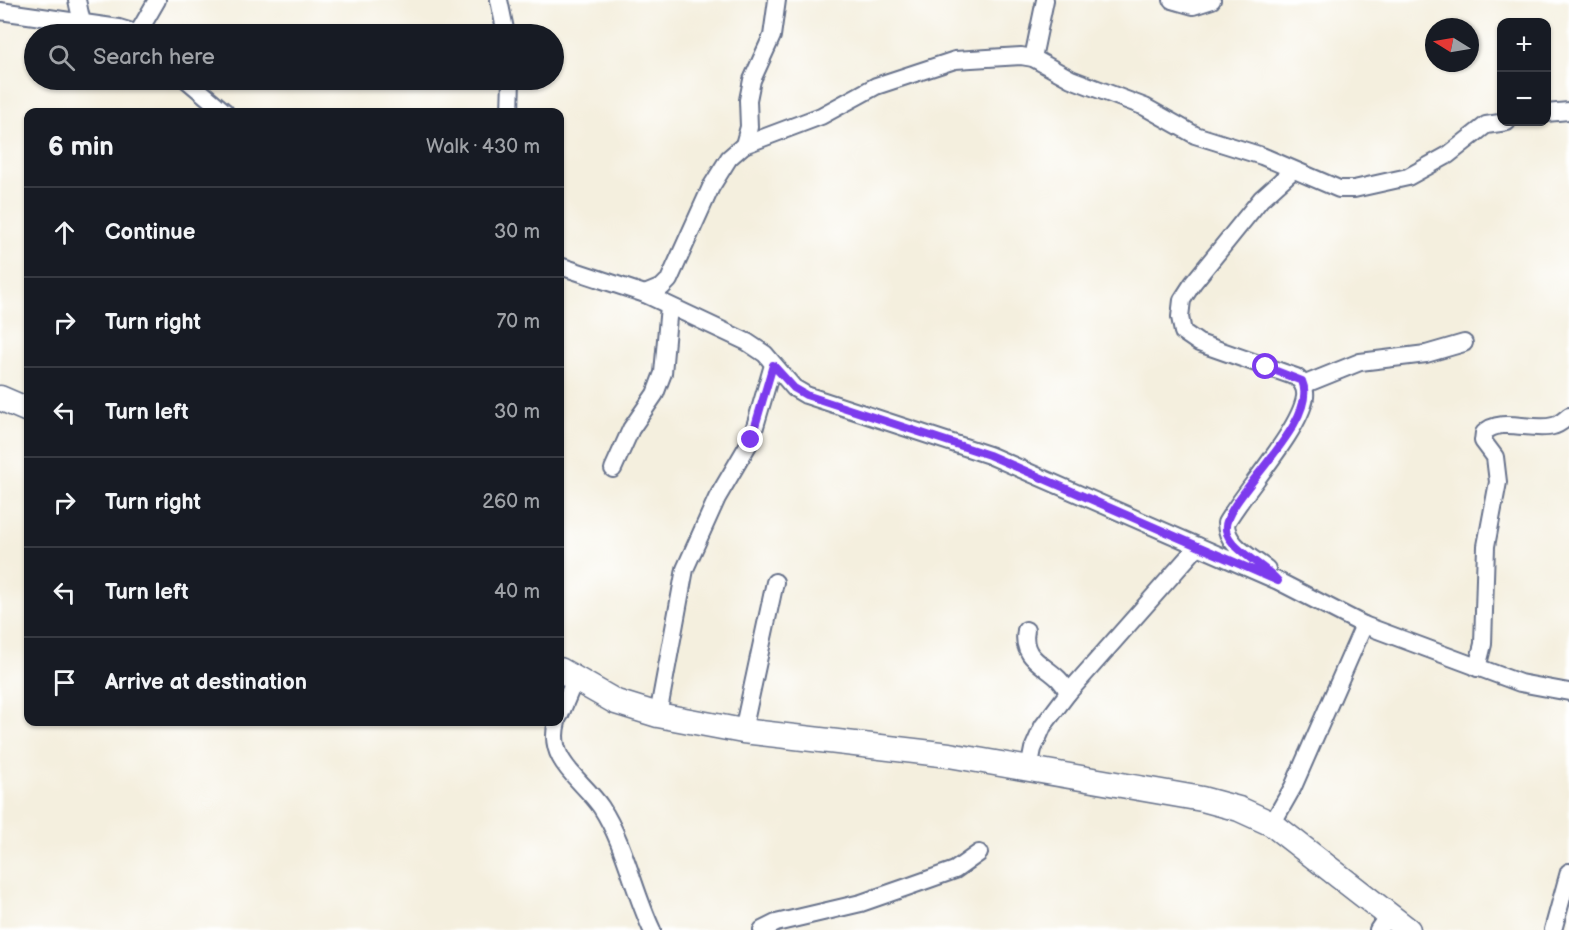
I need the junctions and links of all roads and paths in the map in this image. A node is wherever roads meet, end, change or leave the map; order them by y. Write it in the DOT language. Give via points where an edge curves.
graph roads {
  1 [pos="76,0"];
  2 [pos="157,0"];
  3 [pos="499,0"];
  4 [pos="777,0"];
  5 [pos="1045,0"];
  6 [pos="1172,0"];
  7 [pos="1212,0"];
  8 [pos="0,11"];
  9 [pos="82,23"];
  10 [pos="89,24"];
  11 [pos="144,24"];
  12 [pos="504,24"];
  13 [pos="1033,58"];
  14 [pos="199,90"];
  15 [pos="511,90"];
  16 [pos="220,108"];
  17 [pos="510,108"];
  18 [pos="1569,111"];
  19 [pos="1551,113"];
  20 [pos="1497,123"];
  21 [pos="744,145"];
  22 [pos="1292,171"];
  23 [pos="564,267"];
  24 [pos="645,294"];
  25 [pos="669,306"];
  26 [pos="1464,343"];
  27 [pos="773,365"];
  28 [pos="1303,385"];
  29 [pos="0,398"];
  30 [pos="24,408"];
  31 [pos="1569,417"];
  32 [pos="613,469"];
  33 [pos="1198,546"];
  34 [pos="1278,581"];
  35 [pos="775,582"];
  36 [pos="1364,625"];
  37 [pos="1026,630"];
  38 [pos="1476,668"];
  39 [pos="567,675"];
  40 [pos="564,692"];
  41 [pos="1569,692"];
  42 [pos="1068,693"];
  43 [pos="658,715"];
  44 [pos="556,726"];
  45 [pos="742,731"];
  46 [pos="1029,769"];
  47 [pos="1272,824"];
  48 [pos="979,853"];
  49 [pos="1569,873"];
  50 [pos="1563,916"];
  51 [pos="1383,922"];
  52 [pos="652,930"];
  53 [pos="762,930"];
  54 [pos="1408,930"];
  55 [pos="1553,930"];
  1 -- 9 [label="street"];
  2 -- 11 [label="street"];
  3 -- 12 [label="street"];
  4 -- 21 [label="street" via="772,36 752,80"];
  5 -- 13 [label="street"];
  6 -- 7 [label="street" via="1193,6"];
  8 -- 9 [label="street"];
  9 -- 10 [label="street"];
  13 -- 21 [label="street" via="955,60 876,86 821,116"];
  13 -- 22 [label="street" via="1071,79 1145,107 1195,135 1262,156"];
  14 -- 16 [label="street"];
  15 -- 17 [label="street"];
  18 -- 19 [label="street"];
  20 -- 22 [label="street" via="1486,125 1448,155 1408,177 1339,189"];
  21 -- 24 [label="street" via="729,158 711,187 669,280 663,287"];
  22 -- 28 [label="street" via="1261,199 1192,283 1182,300 1180,317 1183,332 1199,344 1296,377"];
  23 -- 24 [label="street"];
  24 -- 25 [label="street"];
  25 -- 27 [label="street" via="747,342"];
  25 -- 32 [label="street" via="663,373"];
  26 -- 28 [label="street" via="1426,354 1360,362"];
  27 -- 33 [label="street" via="806,395 989,455"];
  27 -- 43 [label="street" via="751,440 717,498 685,569"];
  28 -- 34 [label="street" via="1305,399 1296,420 1226,524 1233,543"];
  29 -- 30 [label="street"];
  31 -- 38 [label="street" via="1556,426 1497,426 1484,433 1483,441 1495,457 1498,482 1486,546 1483,644"];
  33 -- 34 [label="street"];
  33 -- 42 [label="street"];
  34 -- 36 [label="street"];
  35 -- 45 [label="street"];
  36 -- 38 [label="street"];
  36 -- 47 [label="street" via="1293,787"];
  37 -- 42 [label="street" via="1025,647 1030,655"];
  38 -- 41 [label="street" via="1520,683"];
  39 -- 40 [label="street"];
  39 -- 43 [label="street" via="616,702"];
  42 -- 46 [label="street" via="1043,726"];
  43 -- 45 [label="street"];
  44 -- 52 [label="street" via="554,738 559,753 570,774 600,806 617,838"];
  45 -- 46 [label="street" via="883,746"];
  46 -- 47 [label="street" via="1202,799 1239,809"];
  47 -- 51 [label="street"];
  48 -- 53 [label="street" via="955,870 907,888"];
  49 -- 50 [label="street"];
  50 -- 55 [label="street"];
  51 -- 54 [label="street"];
}
